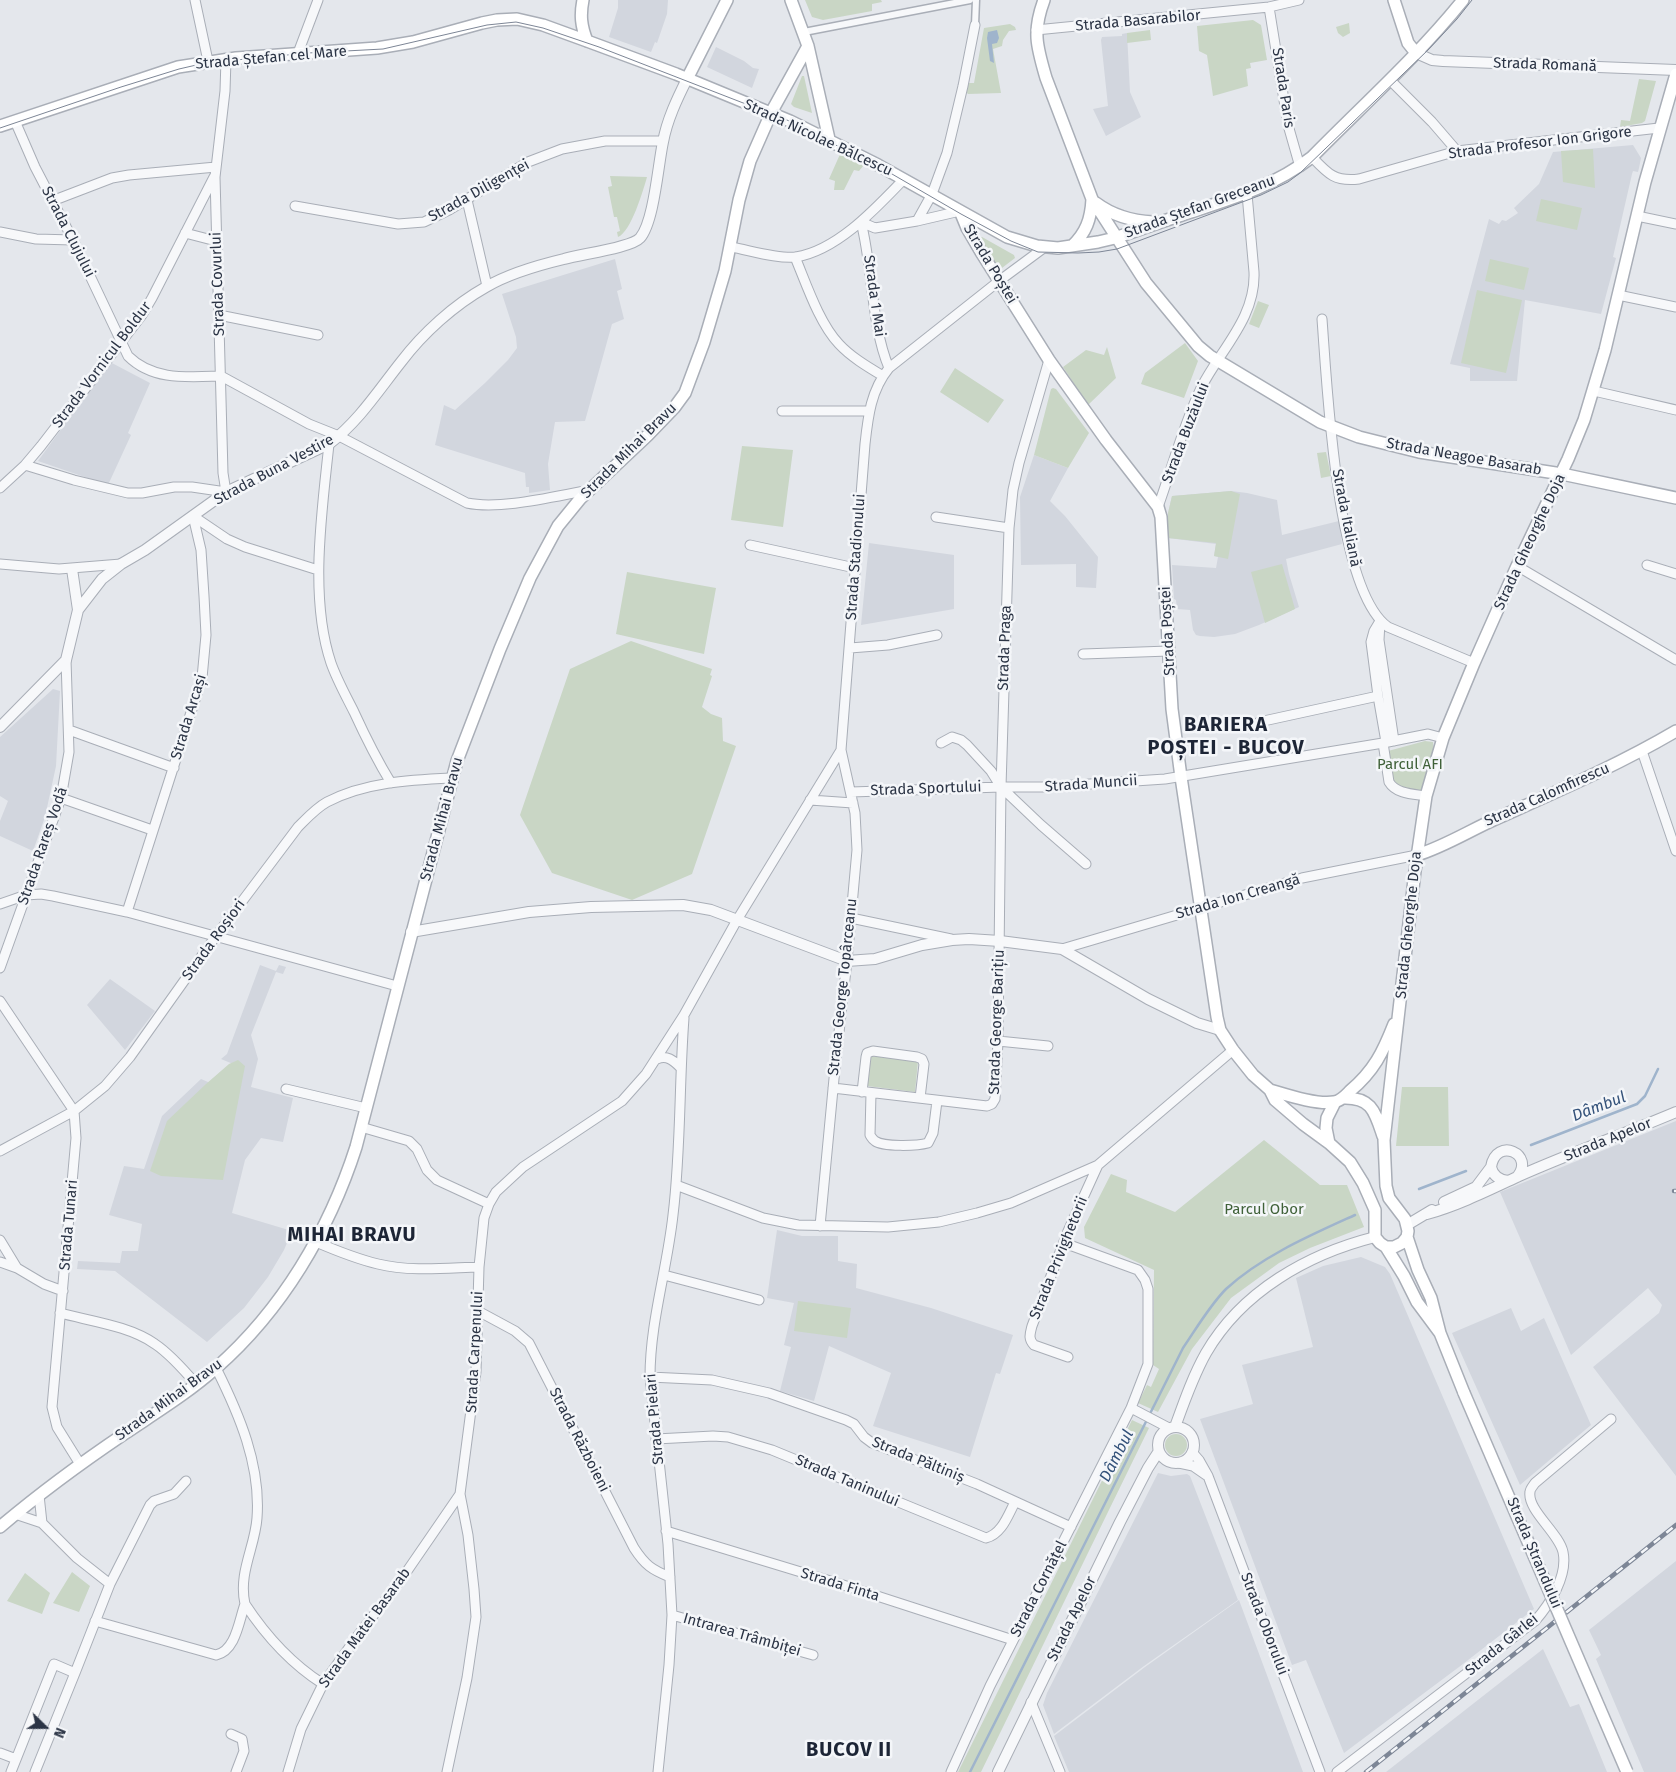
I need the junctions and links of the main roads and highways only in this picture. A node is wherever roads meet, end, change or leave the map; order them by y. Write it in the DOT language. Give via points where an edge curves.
graph roads {
  1 [pos="582,0"];
  2 [pos="727,0"];
  3 [pos="791,0"];
  4 [pos="1044,0"];
  5 [pos="1394,0"];
  6 [pos="1463,0"];
  7 [pos="517,20"];
  8 [pos="587,41"];
  9 [pos="808,46"];
  10 [pos="1416,54"];
  11 [pos="1676,74"];
  12 [pos="687,79"];
  13 [pos="771,113"];
  14 [pos="0,126"];
  15 [pos="829,139"];
  16 [pos="1092,199"];
  17 [pos="960,211"];
  18 [pos="1158,223"];
  19 [pos="1115,238"];
  20 [pos="1072,246"];
  21 [pos="1562,474"];
  22 [pos="1676,498"];
  23 [pos="1676,731"];
  24 [pos="1417,855"];
  25 [pos="1400,1010"];
  26 [pos="1270,1090"];
  27 [pos="1339,1100"];
  28 [pos="1384,1140"];
  29 [pos="1328,1142"];
  30 [pos="1407,1225"];
  31 [pos="1407,1237"];
  32 [pos="1386,1247"];
  33 [pos="1440,1333"];
  34 [pos="0,1527"];
  35 [pos="1627,1772"];
  1 -- 8 [label="main road" via="580,20"];
  2 -- 12 [label="main road"];
  3 -- 9 [label="main road"];
  4 -- 16 [label="main road, Strada Neagoe Basarab" via="1036,30 1040,58"];
  5 -- 10 [label="main road" via="1408,42"];
  6 -- 10 [label="main road, Strada Ștefan Greceanu"];
  7 -- 8 [label="main road, Strada Nicolae Bălcescu" via="543,25"];
  7 -- 14 [label="main road, Strada Ștefan cel Mare" via="497,20 377,48 226,59 178,67"];
  8 -- 12 [label="main road, Strada Nicolae Bălcescu"];
  9 -- 13 [label="main road, Strada Mihai Bravu"];
  9 -- 15 [label="main road"];
  10 -- 18 [label="main road, Strada Ștefan Greceanu" via="1300,167 1247,194"];
  11 -- 21 [label="main road, Strada Gheorghe Doja" via="1594,391"];
  12 -- 13 [label="main road, Strada Nicolae Bălcescu"];
  13 -- 15 [label="main road, Strada Nicolae Bălcescu"];
  13 -- 34 [label="main road, Strada Mihai Bravu" via="744,180 713,312 685,393 648,435 568,511 540,557 481,695 452,778 362,1127 343,1185 316,1242 272,1307 216,1368 80,1464"];
  15 -- 17 [label="main road, Strada Nicolae Bălcescu"];
  16 -- 18 [label="main road" via="1126,217"];
  16 -- 19 [label="main road, Strada Neagoe Basarab"];
  16 -- 20 [label="main road" via="1087,226"];
  17 -- 20 [label="main road, Strada Nicolae Bălcescu" via="1028,244"];
  17 -- 26 [label="main road, Strada Poștei" via="967,228 1049,360 1158,507 1171,694 1214,1002 1220,1030 1253,1075"];
  18 -- 19 [label="main road, Strada Ștefan Greceanu"];
  19 -- 20 [label="main road, Strada Nicolae Bălcescu"];
  19 -- 21 [label="main road, Strada Neagoe Basarab" via="1142,278 1204,352 1330,426 1372,441 1419,452"];
  21 -- 22 [label="main road, Strada Neagoe Basarab"];
  21 -- 24 [label="main road, Strada Gheorghe Doja" via="1517,566 1443,738 1426,796"];
  23 -- 24 [label="main road, Strada Calomfirescu"];
  24 -- 25 [label="main road, Strada Gheorghe Doja"];
  25 -- 27 [label="main road, Strada Gheorghe Doja" via="1376,1064"];
  25 -- 28 [label="main road, Strada Gheorghe Doja"];
  26 -- 27 [label="main road, Strada Poștei" via="1299,1098"];
  26 -- 29 [label="main road, Strada Poștei" via="1280,1105"];
  27 -- 28 [label="main road, Strada Gheorghe Doja" via="1361,1100 1372,1108"];
  27 -- 29 [label="main road" via="1327,1118"];
  28 -- 30 [label="main road, Strada Gheorghe Doja" via="1389,1198"];
  29 -- 32 [label="main road, Strada Poștei" via="1350,1162 1367,1190 1375,1210 1376,1237"];
  30 -- 31 [label="main road, Strada Ștrandului"];
  31 -- 32 [label="main road" via="1394,1247"];
  31 -- 33 [label="main road, Strada Ștrandului" via="1431,1298"];
  32 -- 33 [label="main road, Strada Ștrandului" via="1417,1302"];
  33 -- 35 [label="main road, Strada Ștrandului, bridge"];
}
